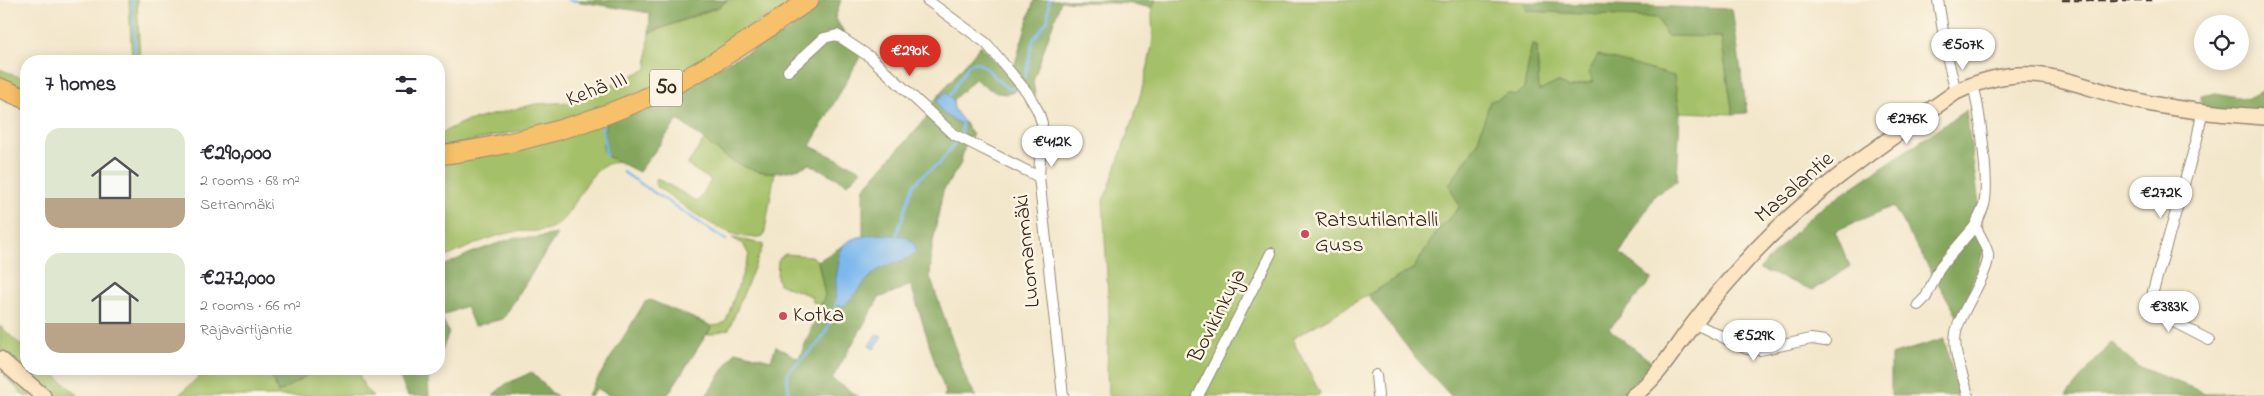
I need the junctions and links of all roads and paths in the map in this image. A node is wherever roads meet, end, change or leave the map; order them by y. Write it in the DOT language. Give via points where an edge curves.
graph roads {
  1 [pos="809,0"];
  2 [pos="927,0"];
  3 [pos="1938,0"];
  4 [pos="788,71"];
  5 [pos="1973,84"];
  6 [pos="0,88"];
  7 [pos="1956,92"];
  8 [pos="20,96"];
  9 [pos="2202,113"];
  10 [pos="2264,117"];
  11 [pos="445,154"];
  12 [pos="1039,177"];
  13 [pos="1975,226"];
  14 [pos="1271,253"];
  15 [pos="1918,305"];
  16 [pos="1693,324"];
  17 [pos="2209,340"];
  18 [pos="1825,341"];
  19 [pos="0,359"];
  20 [pos="1376,375"];
  21 [pos="43,396"];
  22 [pos="1063,396"];
  23 [pos="1198,396"];
  24 [pos="1378,396"];
  25 [pos="1633,396"];
  26 [pos="1968,396"];
  1 -- 11 [label="highway, Kehä III / 50" via="700,71 624,106 537,136"];
  2 -- 12 [label="street, Luomanmäki" via="986,43 1027,92 1042,123"];
  3 -- 7 [label="street" via="1946,56"];
  4 -- 12 [label="street" via="824,38 837,35 870,58 953,134"];
  5 -- 7 [label="street, Masalantie"];
  5 -- 9 [label="street, Masalantie" via="2014,74 2049,76 2146,103"];
  5 -- 13 [label="street" via="1986,187 1984,205"];
  6 -- 8 [label="highway"];
  7 -- 16 [label="street, Masalantie" via="1798,208 1756,250"];
  9 -- 10 [label="street, Masalantie"];
  9 -- 17 [label="street" via="2153,291 2158,314"];
  12 -- 22 [label="street, Luomanmäki"];
  13 -- 15 [label="street" via="1940,267 1926,297"];
  13 -- 26 [label="street" via="1988,255 1956,334 1956,352"];
  14 -- 23 [label="street, Bovikinkuja"];
  16 -- 18 [label="street" via="1747,349 1760,350 1811,339"];
  16 -- 25 [label="street, Masalantie"];
  19 -- 21 [label="street"];
  20 -- 24 [label="street"];
}
